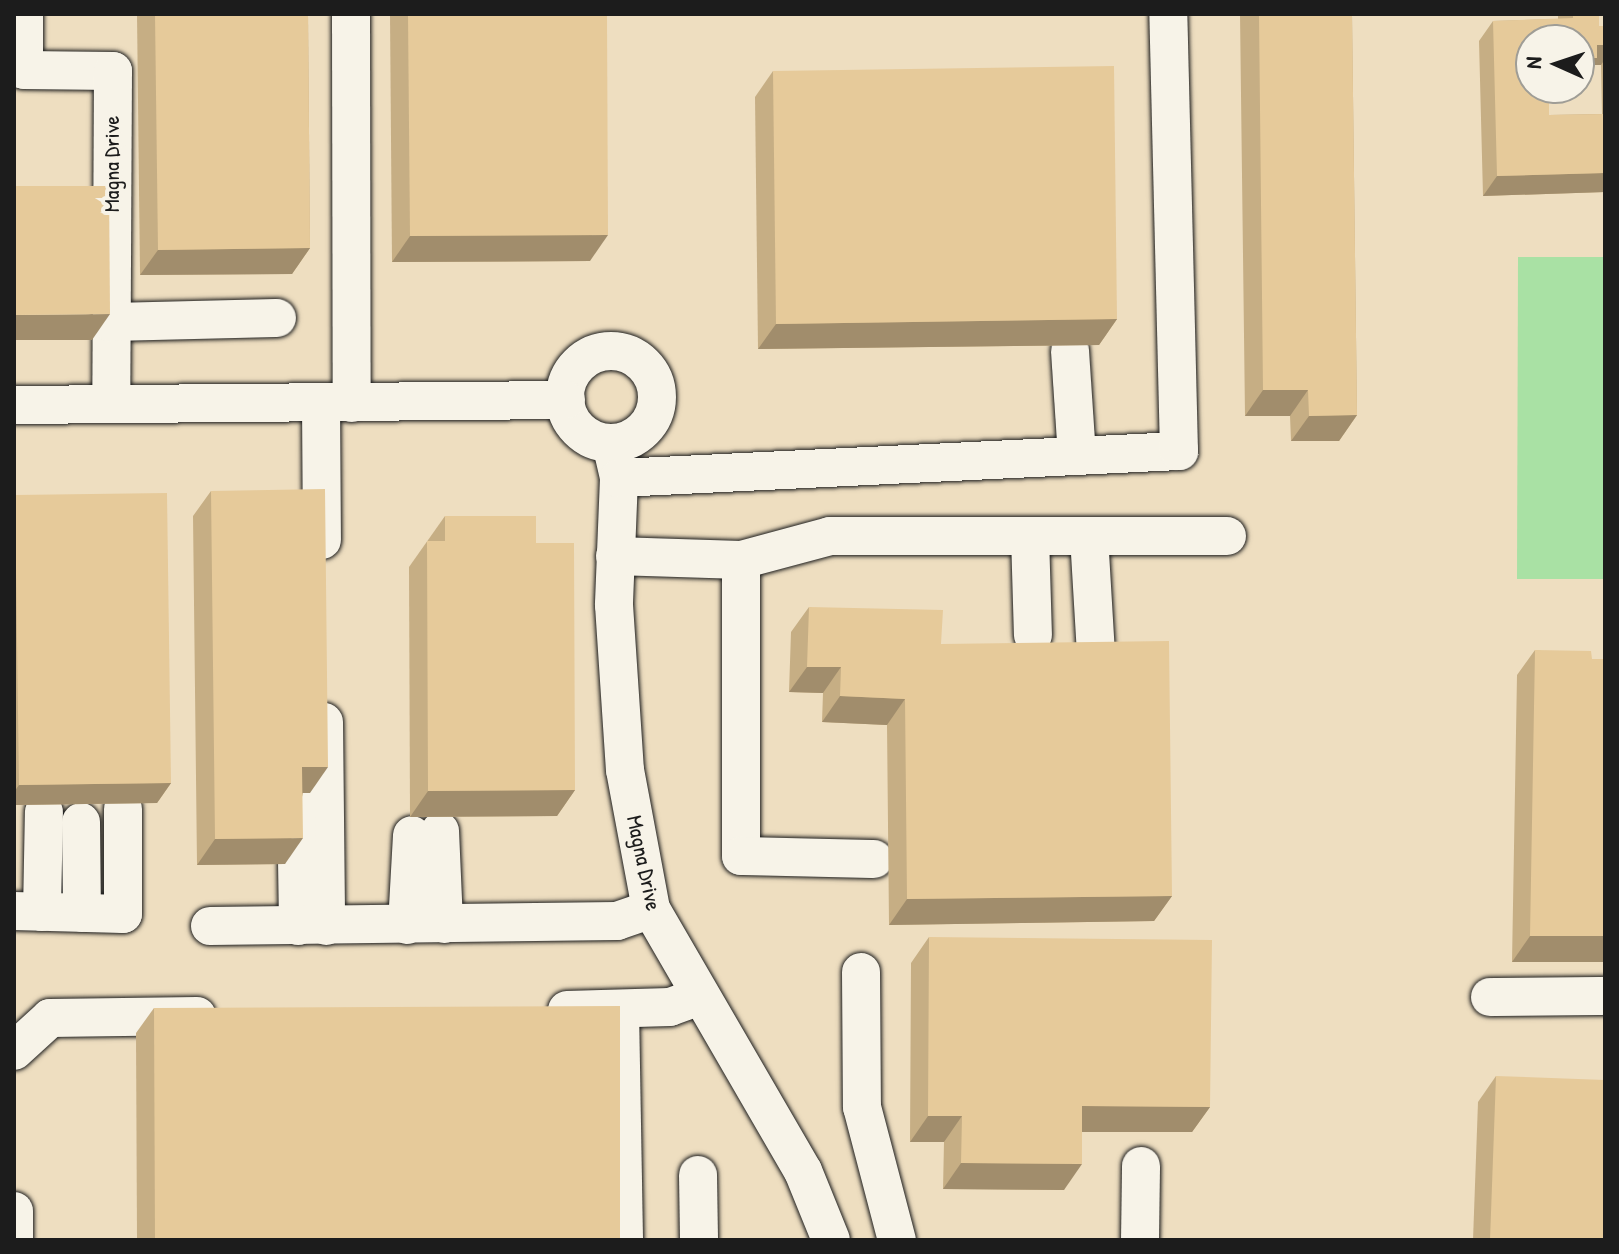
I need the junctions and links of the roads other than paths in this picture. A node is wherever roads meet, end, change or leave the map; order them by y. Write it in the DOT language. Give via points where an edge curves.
graph roads {
  1 [pos="24,14"];
  2 [pos="351,14"];
  3 [pos="1168,14"];
  4 [pos="277,318"];
  5 [pos="111,322"];
  6 [pos="1070,351"];
  7 [pos="566,400"];
  8 [pos="111,403"];
  9 [pos="336,403"];
  10 [pos="14,405"];
  11 [pos="1077,456"];
  12 [pos="615,460"];
  13 [pos="1030,536"];
  14 [pos="1089,536"];
  15 [pos="1227,536"];
  16 [pos="615,556"];
  17 [pos="741,560"];
  18 [pos="323,582"];
  19 [pos="1033,635"];
  20 [pos="1096,655"];
  21 [pos="324,692"];
  22 [pos="296,793"];
  23 [pos="123,809"];
  24 [pos="44,812"];
  25 [pos="81,822"];
  26 [pos="426,833"];
  27 [pos="874,859"];
  28 [pos="651,909"];
  29 [pos="28,911"];
  30 [pos="82,913"];
  31 [pos="425,925"];
  32 [pos="210,926"];
  33 [pos="312,926"];
  34 [pos="861,972"];
  35 [pos="1605,996"];
  36 [pos="698,997"];
  37 [pos="1490,997"];
  38 [pos="620,1009"];
  39 [pos="525,1010"];
  40 [pos="240,1015"];
  41 [pos="14,1051"];
  42 [pos="1141,1166"];
  43 [pos="698,1175"];
  44 [pos="14,1211"];
  45 [pos="14,1240"];
  46 [pos="624,1240"];
  47 [pos="699,1240"];
  48 [pos="831,1240"];
  49 [pos="897,1240"];
  50 [pos="1140,1240"];
  1 -- 5 [label="street, Magna Drive" via="24,70 113,71"];
  2 -- 9 [label="street"];
  3 -- 11 [label="street" via="1179,451"];
  4 -- 5 [label="street"];
  5 -- 8 [label="street, Magna Drive"];
  6 -- 11 [label="street"];
  7 -- 9 [label="street"];
  7 -- 12 [label="street" via="576,425"];
  7 -- 12 [label="street" via="574,370 599,352 614,351 643,363 652,375 656,406"];
  8 -- 9 [label="street"];
  8 -- 10 [label="street"];
  9 -- 18 [label="street"];
  11 -- 12 [label="street"];
  12 -- 16 [label="street, Magna Drive"];
  13 -- 14 [label="street"];
  13 -- 17 [label="street" via="830,536"];
  13 -- 19 [label="street"];
  14 -- 15 [label="street"];
  14 -- 20 [label="street"];
  16 -- 17 [label="street"];
  16 -- 28 [label="street, Magna Drive" via="625,770"];
  17 -- 27 [label="street" via="741,856"];
  21 -- 33 [label="street"];
  22 -- 33 [label="street"];
  23 -- 30 [label="street" via="123,914"];
  24 -- 29 [label="street"];
  25 -- 30 [label="street"];
  26 -- 31 [label="street"];
  28 -- 31 [label="street" via="617,921"];
  28 -- 36 [label="street, Magna Drive"];
  29 -- 30 [label="street"];
  31 -- 33 [label="street"];
  32 -- 33 [label="street"];
  34 -- 49 [label="street" via="862,1107"];
  35 -- 37 [label="street"];
  36 -- 38 [label="street" via="670,1007"];
  36 -- 48 [label="street, Magna Drive" via="803,1171"];
  38 -- 39 [label="street"];
  38 -- 46 [label="street"];
  40 -- 41 [label="street" via="50,1018"];
  42 -- 50 [label="street"];
  43 -- 47 [label="street"];
  44 -- 45 [label="street"];
}
